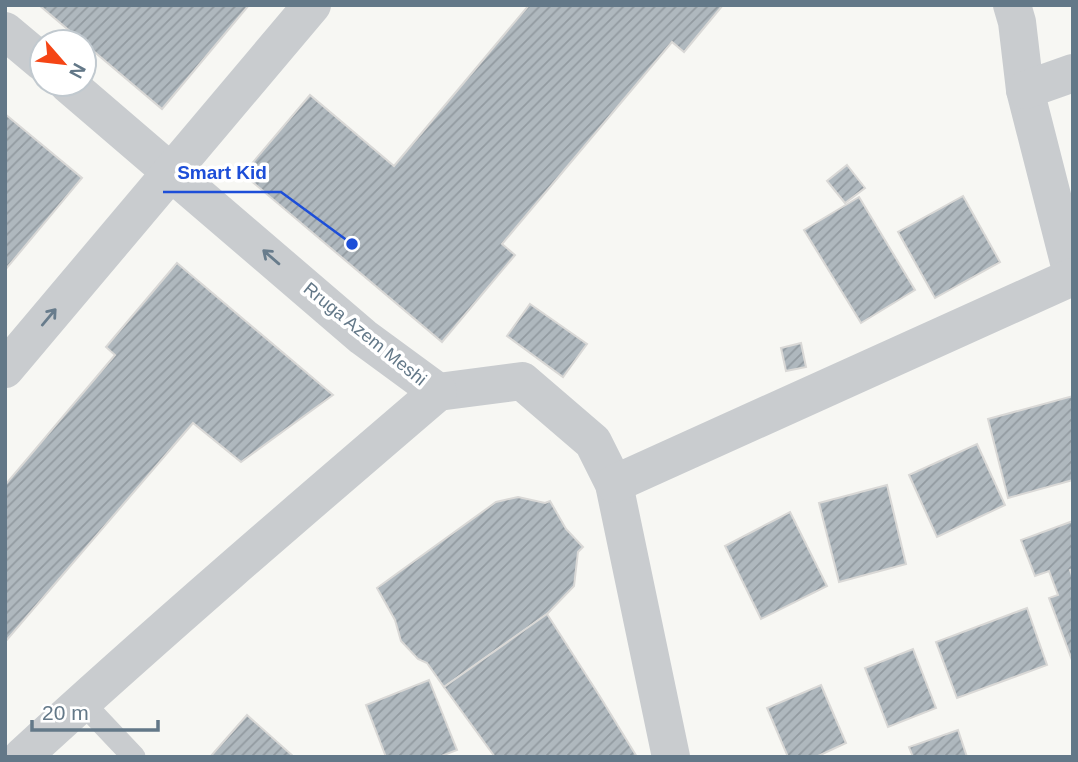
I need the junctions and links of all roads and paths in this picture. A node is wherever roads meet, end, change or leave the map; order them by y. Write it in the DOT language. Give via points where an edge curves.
graph roads {
  1 [pos="312,5"];
  2 [pos="1012,5"];
  3 [pos="5,31"];
  4 [pos="28,50"];
  5 [pos="1073,73"];
  6 [pos="1026,90"];
  7 [pos="85,98"];
  8 [pos="172,172"];
  9 [pos="1073,278"];
  10 [pos="5,369"];
  11 [pos="438,393"];
  12 [pos="614,484"];
  13 [pos="82,702"];
  14 [pos="5,749"];
  15 [pos="15,757"];
  16 [pos="22,757"];
  17 [pos="134,757"];
  18 [pos="671,757"];
  1 -- 8 [label="street"];
  2 -- 6 [label="street"];
  3 -- 4 [label="street"];
  5 -- 6 [label="street"];
  6 -- 9 [label="street"];
  7 -- 8 [label="street, Rruga Azem Meshi"];
  10 -- 8 [label="street, one-way"];
  11 -- 8 [label="street, Rruga Azem Meshi, one-way" via="363,337"];
  9 -- 12 [label="street"];
  11 -- 12 [label="street, Rruga Azem Meshi" via="522,381 593,442"];
  11 -- 13 [label="street"];
  12 -- 18 [label="street, Rruga Azem Meshi"];
  13 -- 16 [label="street"];
  13 -- 17 [label="lane"];
  14 -- 15 [label="street"];
}
